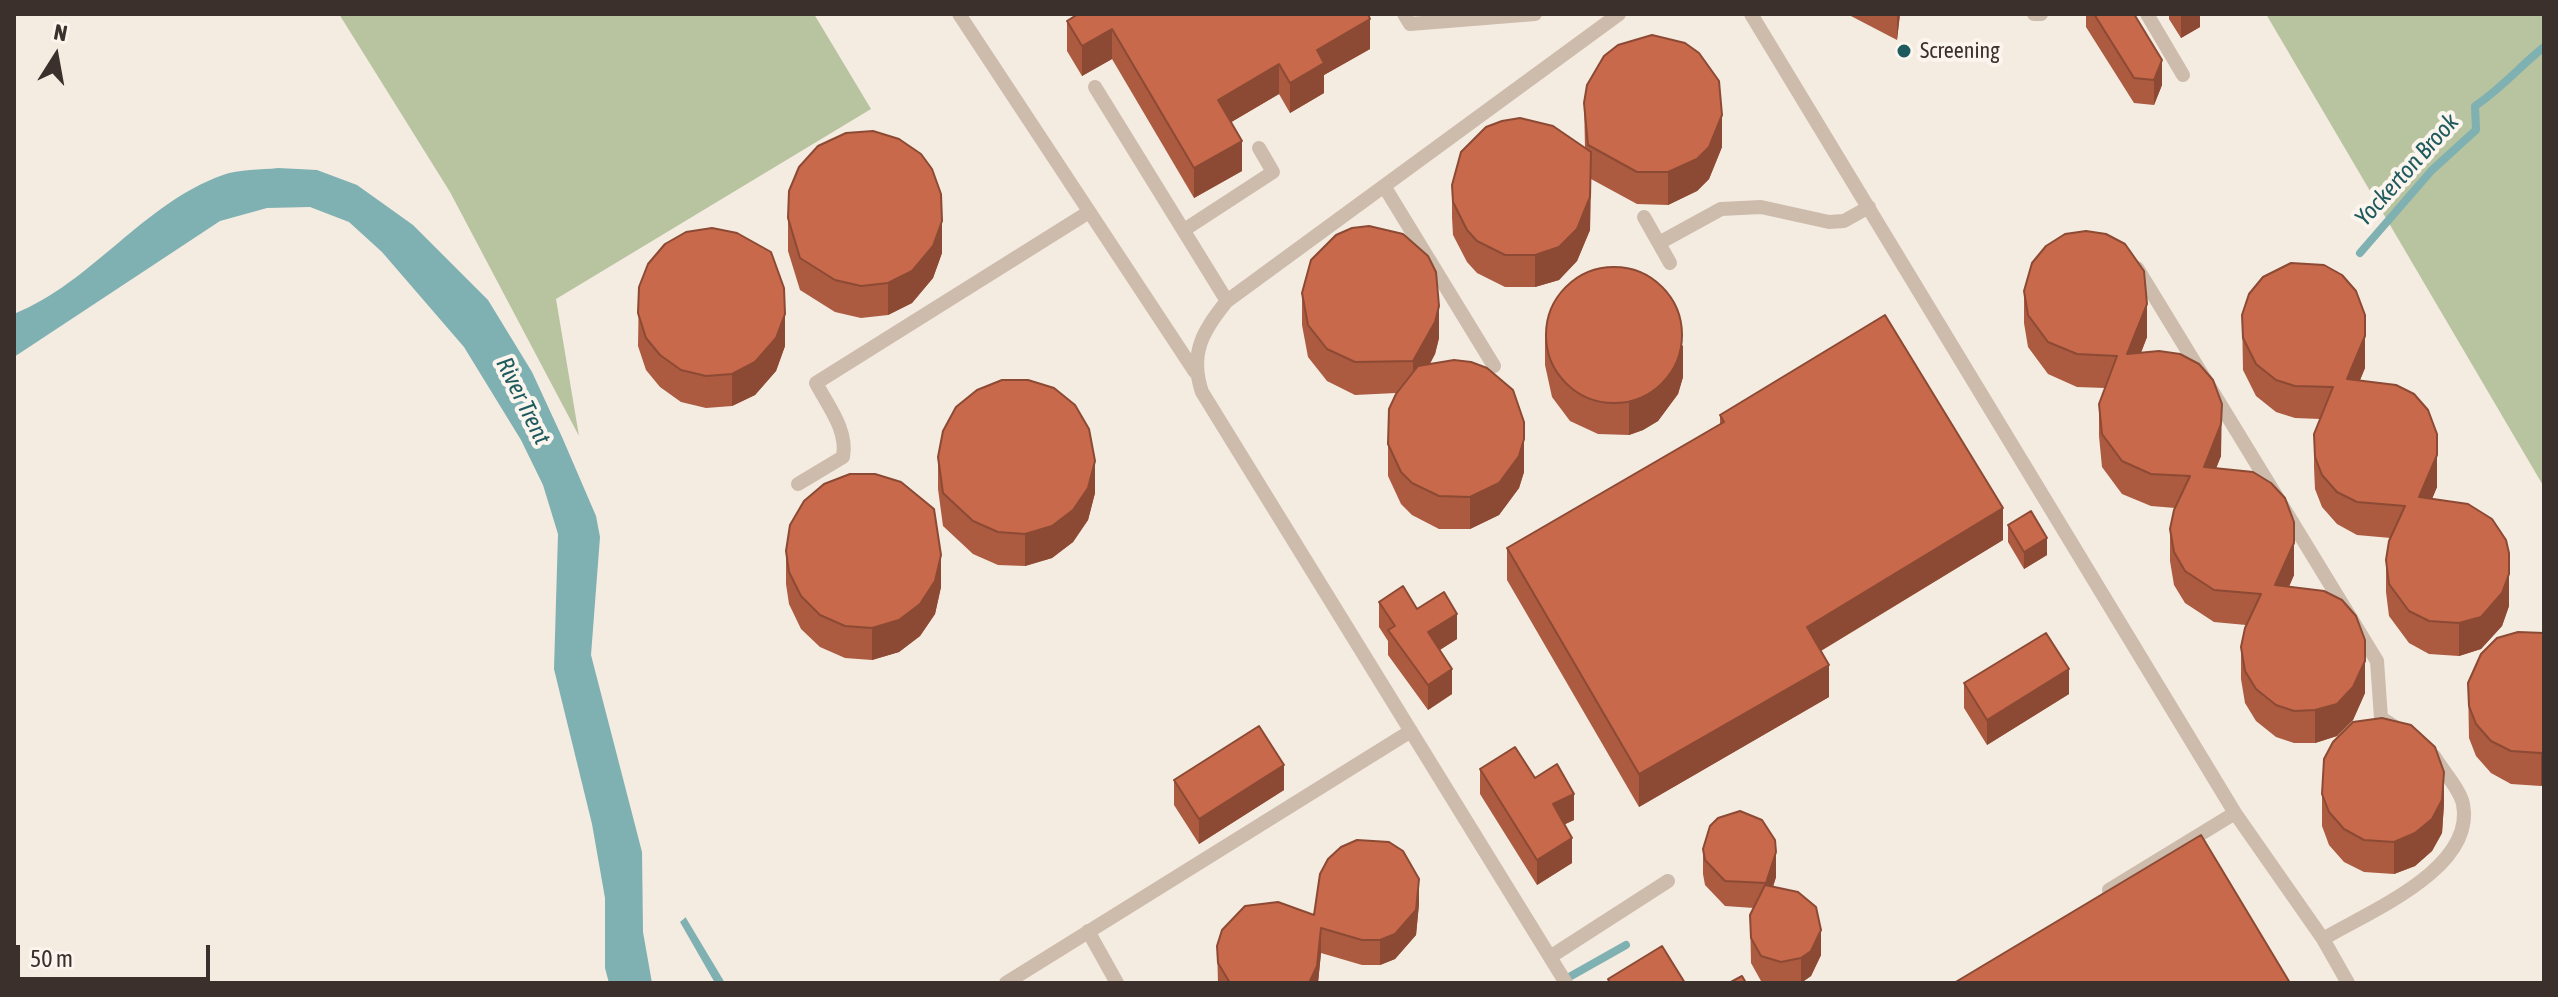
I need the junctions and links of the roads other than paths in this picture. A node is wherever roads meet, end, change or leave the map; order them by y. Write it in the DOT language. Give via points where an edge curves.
graph roads {
  1 [pos="959,14"];
  2 [pos="1404,14"];
  3 [pos="1535,14"];
  4 [pos="1619,14"];
  5 [pos="1751,14"];
  6 [pos="2034,14"];
  7 [pos="2041,14"];
  8 [pos="2147,14"];
  9 [pos="1600,19"];
  10 [pos="2183,75"];
  11 [pos="1095,87"];
  12 [pos="1259,148"];
  13 [pos="1384,186"];
  14 [pos="1869,207"];
  15 [pos="1089,212"];
  16 [pos="1644,217"];
  17 [pos="1184,230"];
  18 [pos="1659,243"];
  19 [pos="2126,251"];
  20 [pos="1670,263"];
  21 [pos="1227,301"];
  22 [pos="1494,366"];
  23 [pos="1195,372"];
  24 [pos="798,484"];
  25 [pos="1411,731"];
  26 [pos="2235,813"];
  27 [pos="1668,881"];
  28 [pos="2089,902"];
  29 [pos="1088,931"];
  30 [pos="2323,939"];
  31 [pos="1550,957"];
  32 [pos="1006,983"];
  33 [pos="1117,983"];
  34 [pos="1566,983"];
  35 [pos="2348,983"];
  1 -- 15 [label="lane"];
  2 -- 3 [label="lane" via="1410,24"];
  4 -- 9 [label="lane"];
  5 -- 14 [label="lane"];
  6 -- 7 [label="lane"];
  8 -- 10 [label="lane"];
  9 -- 13 [label="lane"];
  11 -- 17 [label="lane"];
  12 -- 17 [label="lane" via="1273,172"];
  13 -- 21 [label="lane"];
  13 -- 22 [label="lane"];
  14 -- 18 [label="lane" via="1844,221 1829,222 1761,207 1721,209"];
  14 -- 26 [label="lane"];
  15 -- 23 [label="lane"];
  15 -- 24 [label="lane" via="816,383 845,446 843,457"];
  16 -- 18 [label="lane"];
  17 -- 21 [label="lane"];
  18 -- 20 [label="lane"];
  19 -- 30 [label="lane" via="2377,661 2381,718 2430,750 2463,803 2463,825 2452,854 2434,873"];
  21 -- 23 [label="lane" via="1200,339"];
  23 -- 25 [label="lane" via="1202,392"];
  25 -- 29 [label="lane"];
  25 -- 31 [label="lane"];
  26 -- 28 [label="lane"];
  26 -- 30 [label="lane"];
  27 -- 31 [label="lane"];
  29 -- 32 [label="lane"];
  29 -- 33 [label="lane"];
  30 -- 35 [label="lane"];
  31 -- 34 [label="lane"];
}
